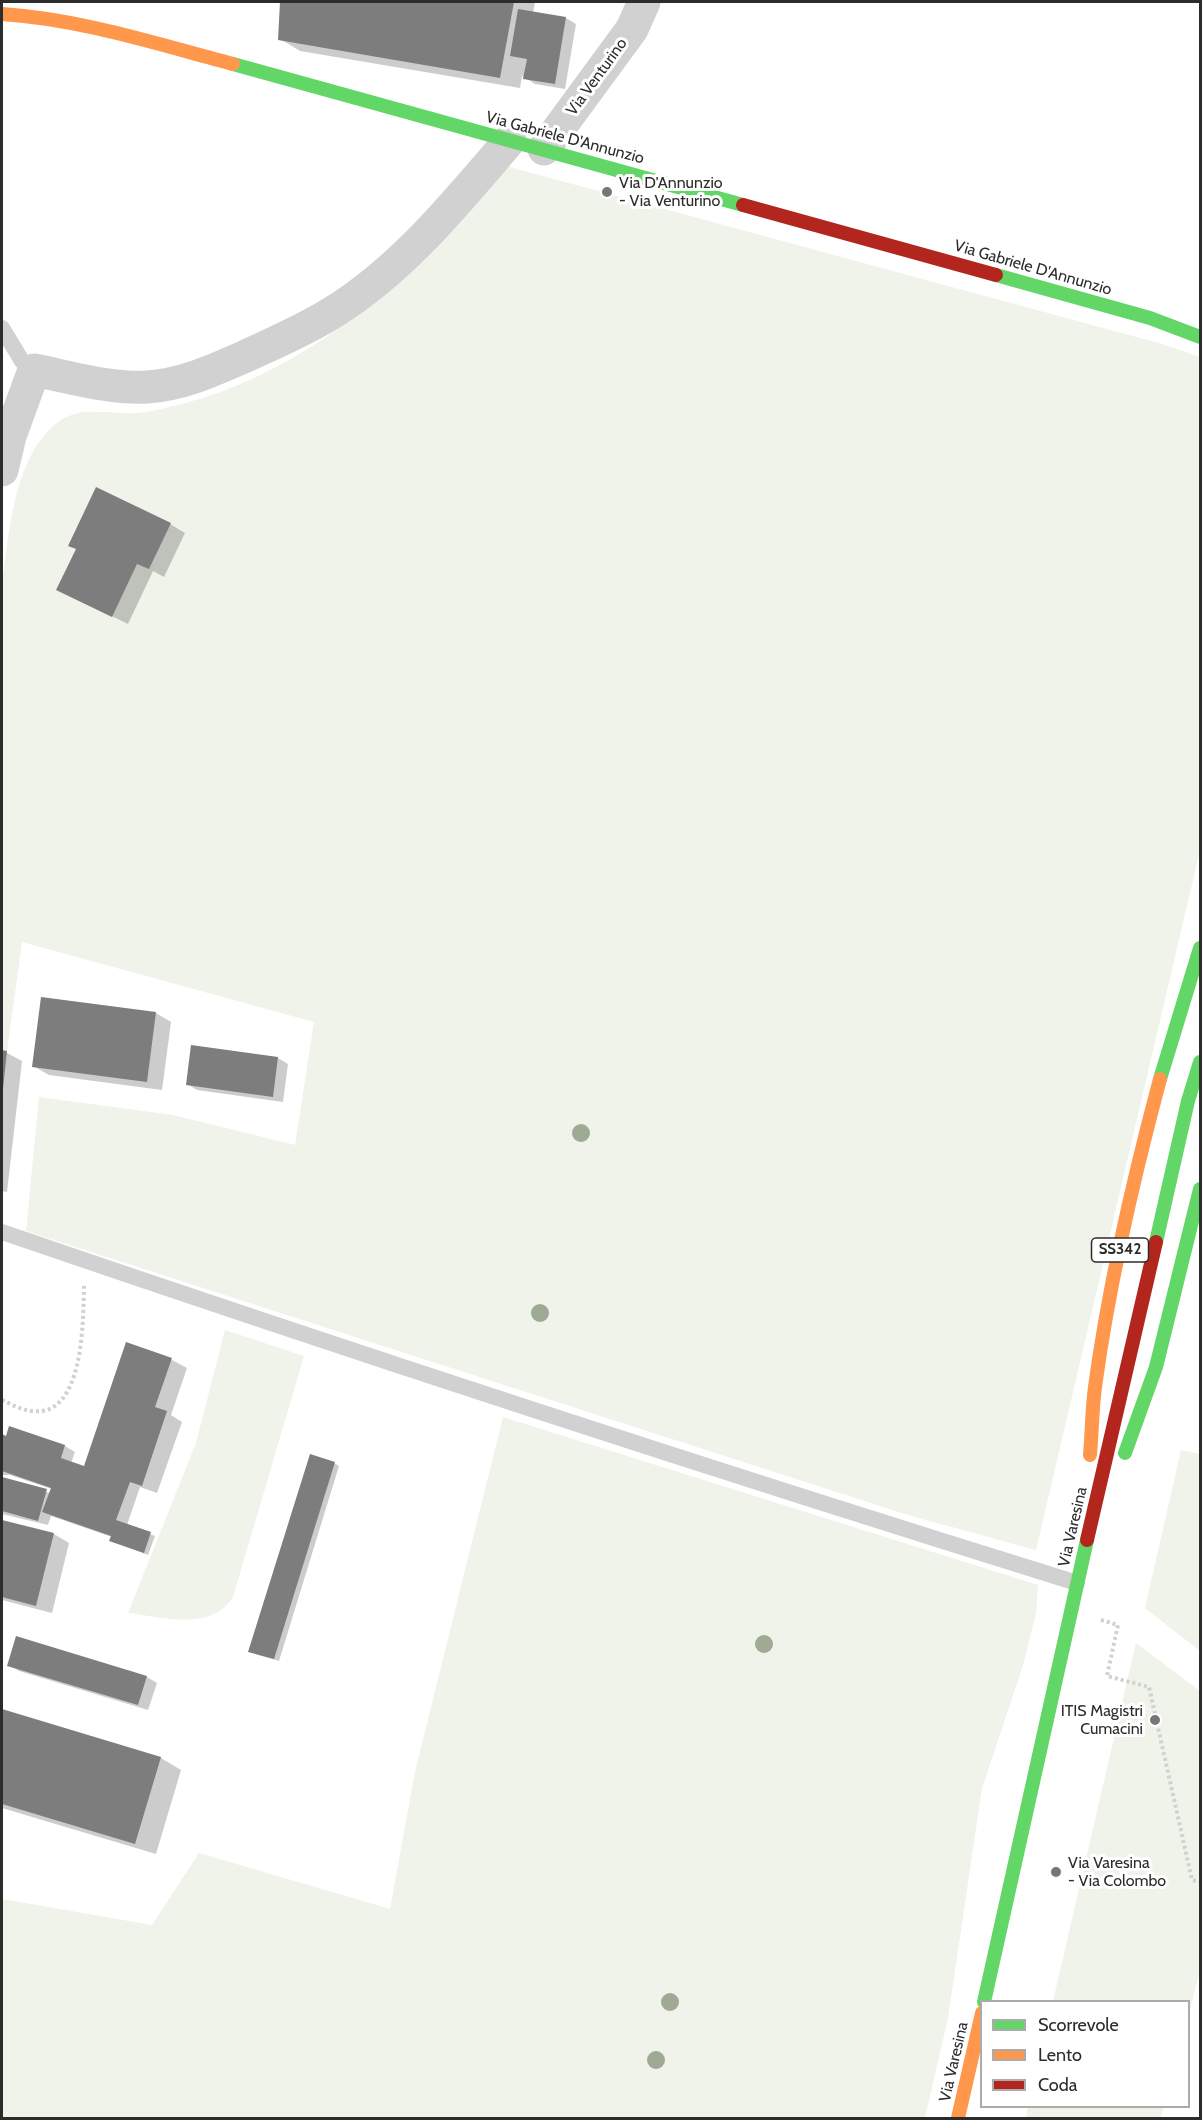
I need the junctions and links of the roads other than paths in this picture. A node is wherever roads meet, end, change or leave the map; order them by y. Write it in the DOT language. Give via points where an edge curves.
graph roads {
  1 [pos="644,2"];
  2 [pos="2,14"];
  3 [pos="510,140"];
  4 [pos="544,149"];
  5 [pos="1190,317"];
  6 [pos="1150,318"];
  7 [pos="2,328"];
  8 [pos="1200,337"];
  9 [pos="34,370"];
  10 [pos="2,470"];
  11 [pos="1200,948"];
  12 [pos="1200,1062"];
  13 [pos="1200,1189"];
  14 [pos="2,1232"];
  15 [pos="1082,1561"];
  16 [pos="1077,1583"];
  17 [pos="984,2000"];
  18 [pos="980,2018"];
  19 [pos="958,2118"];
  1 -- 4 [label="street, Via Venturino" via="632,29"];
  2 -- 3 [label="main road, Via Gabriele D'Annunzio" via="100,29"];
  3 -- 4 [label="main road, Via Gabriele D'Annunzio"];
  3 -- 9 [label="street" via="425,237 383,275 336,310 292,335 170,385 108,384"];
  4 -- 6 [label="main road, Via Gabriele D'Annunzio"];
  5 -- 6 [label="main road, Via Gabriele D'Annunzio"];
  6 -- 8 [label="main road, Via Gabriele D'Annunzio"];
  7 -- 9 [label="lane" via="22,361"];
  9 -- 10 [label="street"];
  11 -- 15 [label="main road, SS342" via="1139,1157 1114,1277 1095,1388"];
  12 -- 15 [label="main road, Via Varesina"];
  13 -- 15 [label="main road" via="1156,1367"];
  14 -- 16 [label="lane" via="368,1356"];
  15 -- 16 [label="main road, Via Varesina"];
  16 -- 17 [label="main road, Via Varesina"];
  18 -- 19 [label="main road, Via Varesina"];
}
